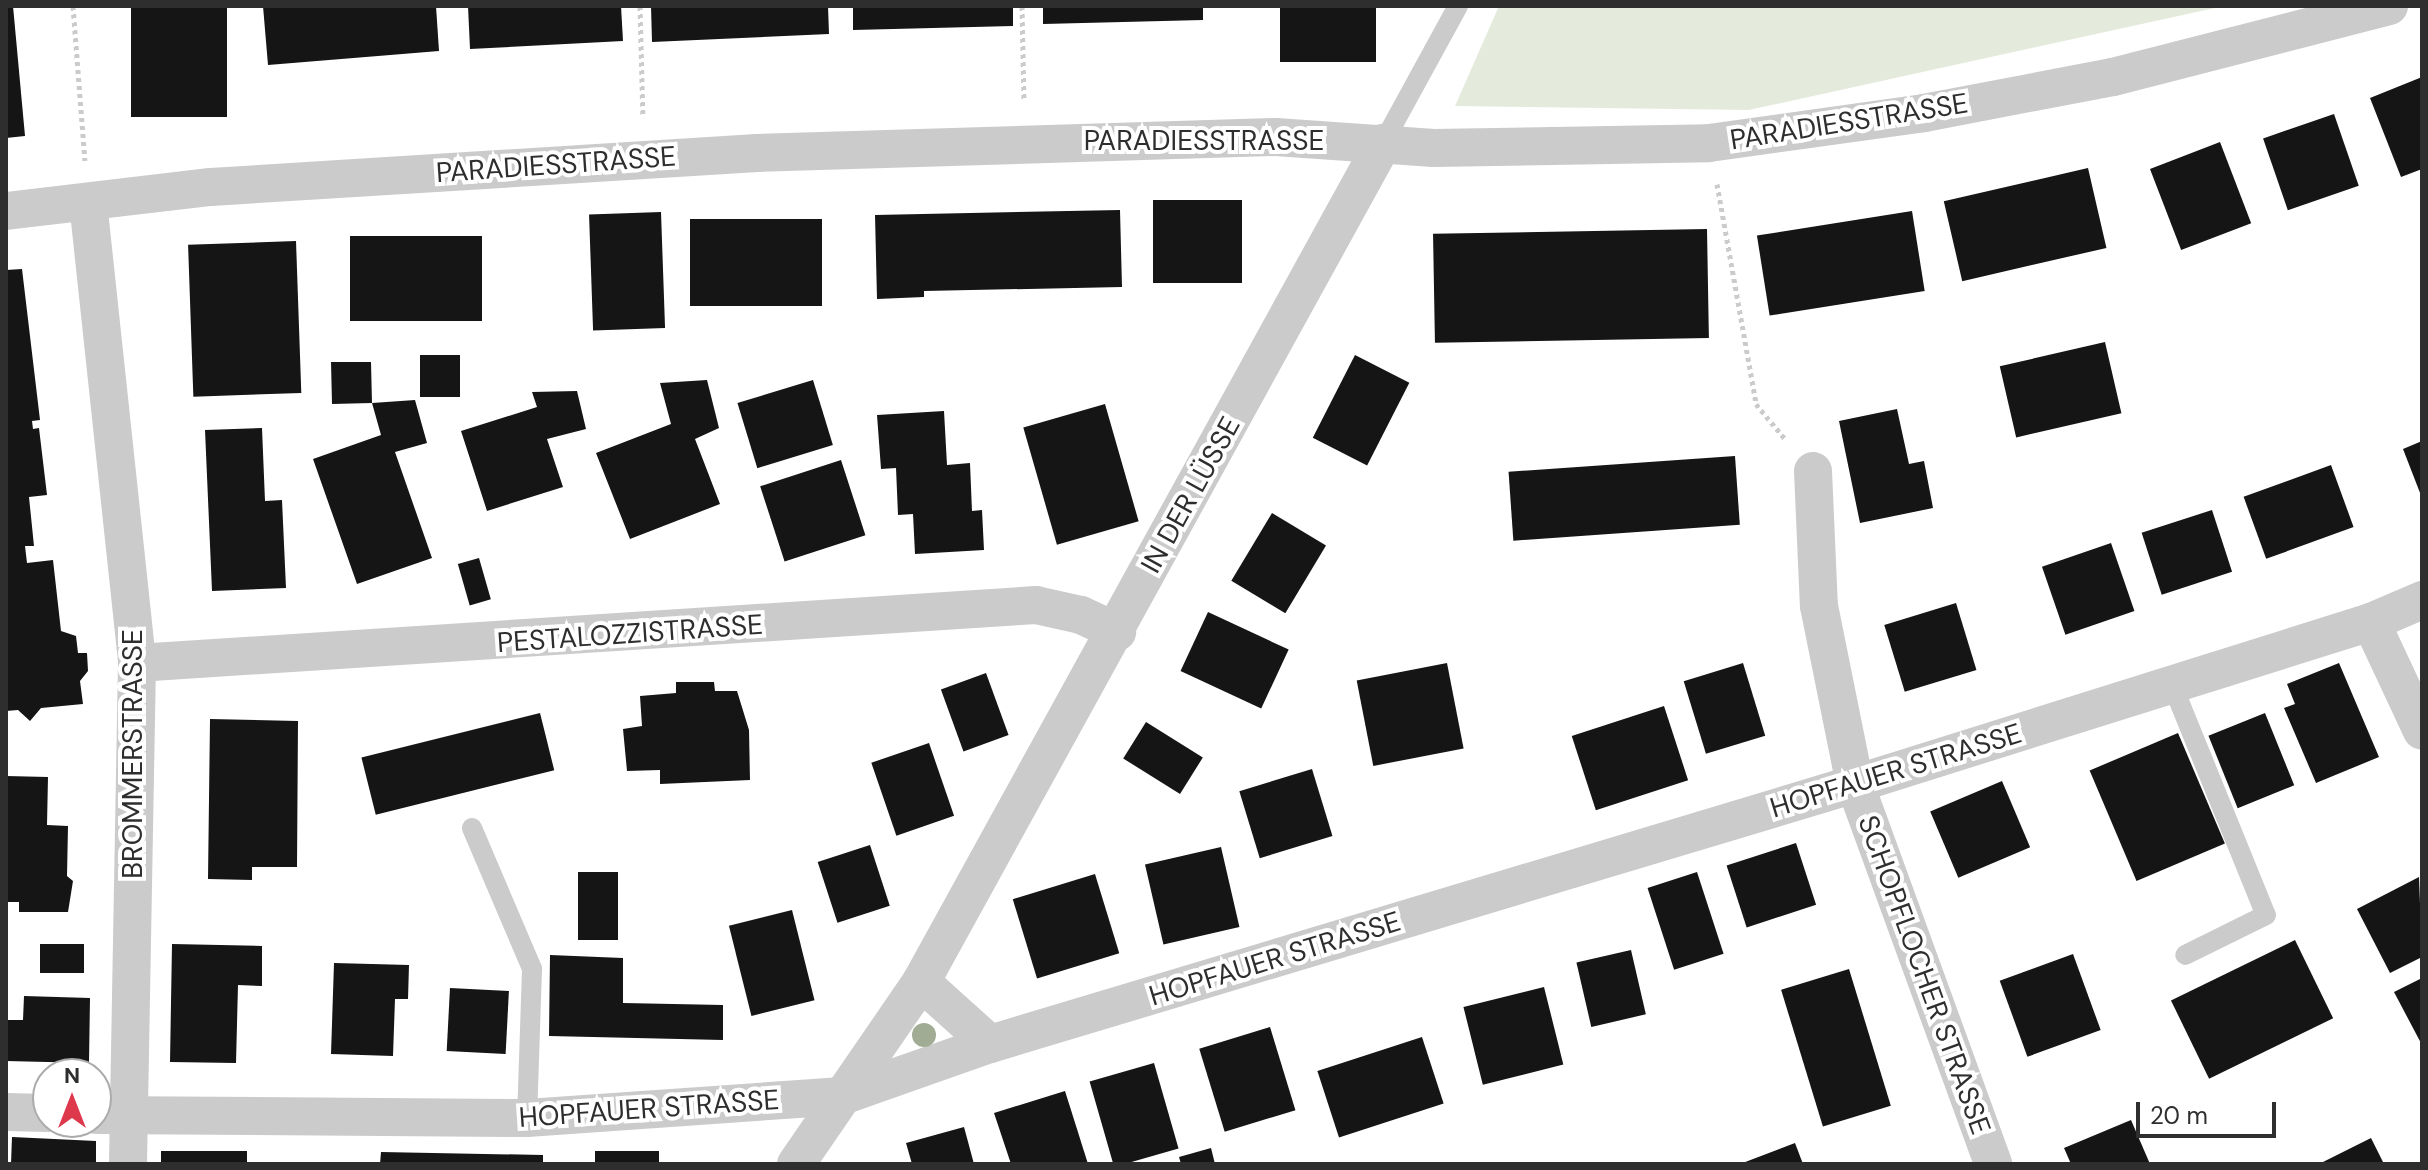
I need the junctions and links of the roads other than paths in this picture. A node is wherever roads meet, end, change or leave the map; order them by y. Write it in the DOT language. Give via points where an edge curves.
graph roads {
  1 [pos="1458,6"];
  2 [pos="2389,6"];
  3 [pos="1383,143"];
  4 [pos="88,202"];
  5 [pos="6,211"];
  6 [pos="1813,471"];
  7 [pos="2422,600"];
  8 [pos="2371,622"];
  9 [pos="1117,632"];
  10 [pos="137,663"];
  11 [pos="2172,684"];
  12 [pos="2422,731"];
  13 [pos="1855,784"];
  14 [pos="472,828"];
  15 [pos="2185,955"];
  16 [pos="921,982"];
  17 [pos="990,1044"];
  18 [pos="842,1096"];
  19 [pos="6,1112"];
  20 [pos="32,1113"];
  21 [pos="113,1115"];
  22 [pos="527,1118"];
  23 [pos="128,1164"];
  24 [pos="796,1164"];
  25 [pos="1993,1164"];
  1 -- 3 [label="lane, IN DER LÜSSE"];
  2 -- 3 [label="street, PARADIESSTRASSE" via="2113,77 1924,113 1709,143 1434,148"];
  3 -- 4 [label="street, PARADIESSTRASSE" via="1276,137 645,159 211,187"];
  3 -- 9 [label="street, IN DER LÜSSE"];
  4 -- 5 [label="street, PARADIESSTRASSE"];
  4 -- 10 [label="street, BROMMERSTRASSE"];
  6 -- 13 [label="street, SCHOPFLOCHER STRASSE" via="1819,606"];
  7 -- 8 [label="street, HOPFAUER STRASSE"];
  8 -- 11 [label="street, HOPFAUER STRASSE"];
  8 -- 12 [label="street"];
  9 -- 10 [label="street, PESTALOZZISTRASSE" via="1081,615 1036,605 558,640"];
  9 -- 16 [label="street, IN DER LÜSSE"];
  10 -- 21 [label="street, BROMMERSTRASSE"];
  11 -- 13 [label="street, HOPFAUER STRASSE"];
  11 -- 15 [label="lane" via="2266,915"];
  13 -- 17 [label="street, HOPFAUER STRASSE"];
  13 -- 25 [label="street, SCHOPFLOCHER STRASSE"];
  14 -- 22 [label="lane" via="532,969"];
  16 -- 17 [label="street"];
  16 -- 18 [label="street, IN DER LÜSSE"];
  17 -- 18 [label="street, HOPFAUER STRASSE"];
  18 -- 22 [label="street, HOPFAUER STRASSE"];
  18 -- 24 [label="street, IN DER LÜSSE"];
  19 -- 20 [label="street"];
  21 -- 22 [label="street, HOPFAUER STRASSE"];
  21 -- 23 [label="street, BROMMERSTRASSE"];
}
